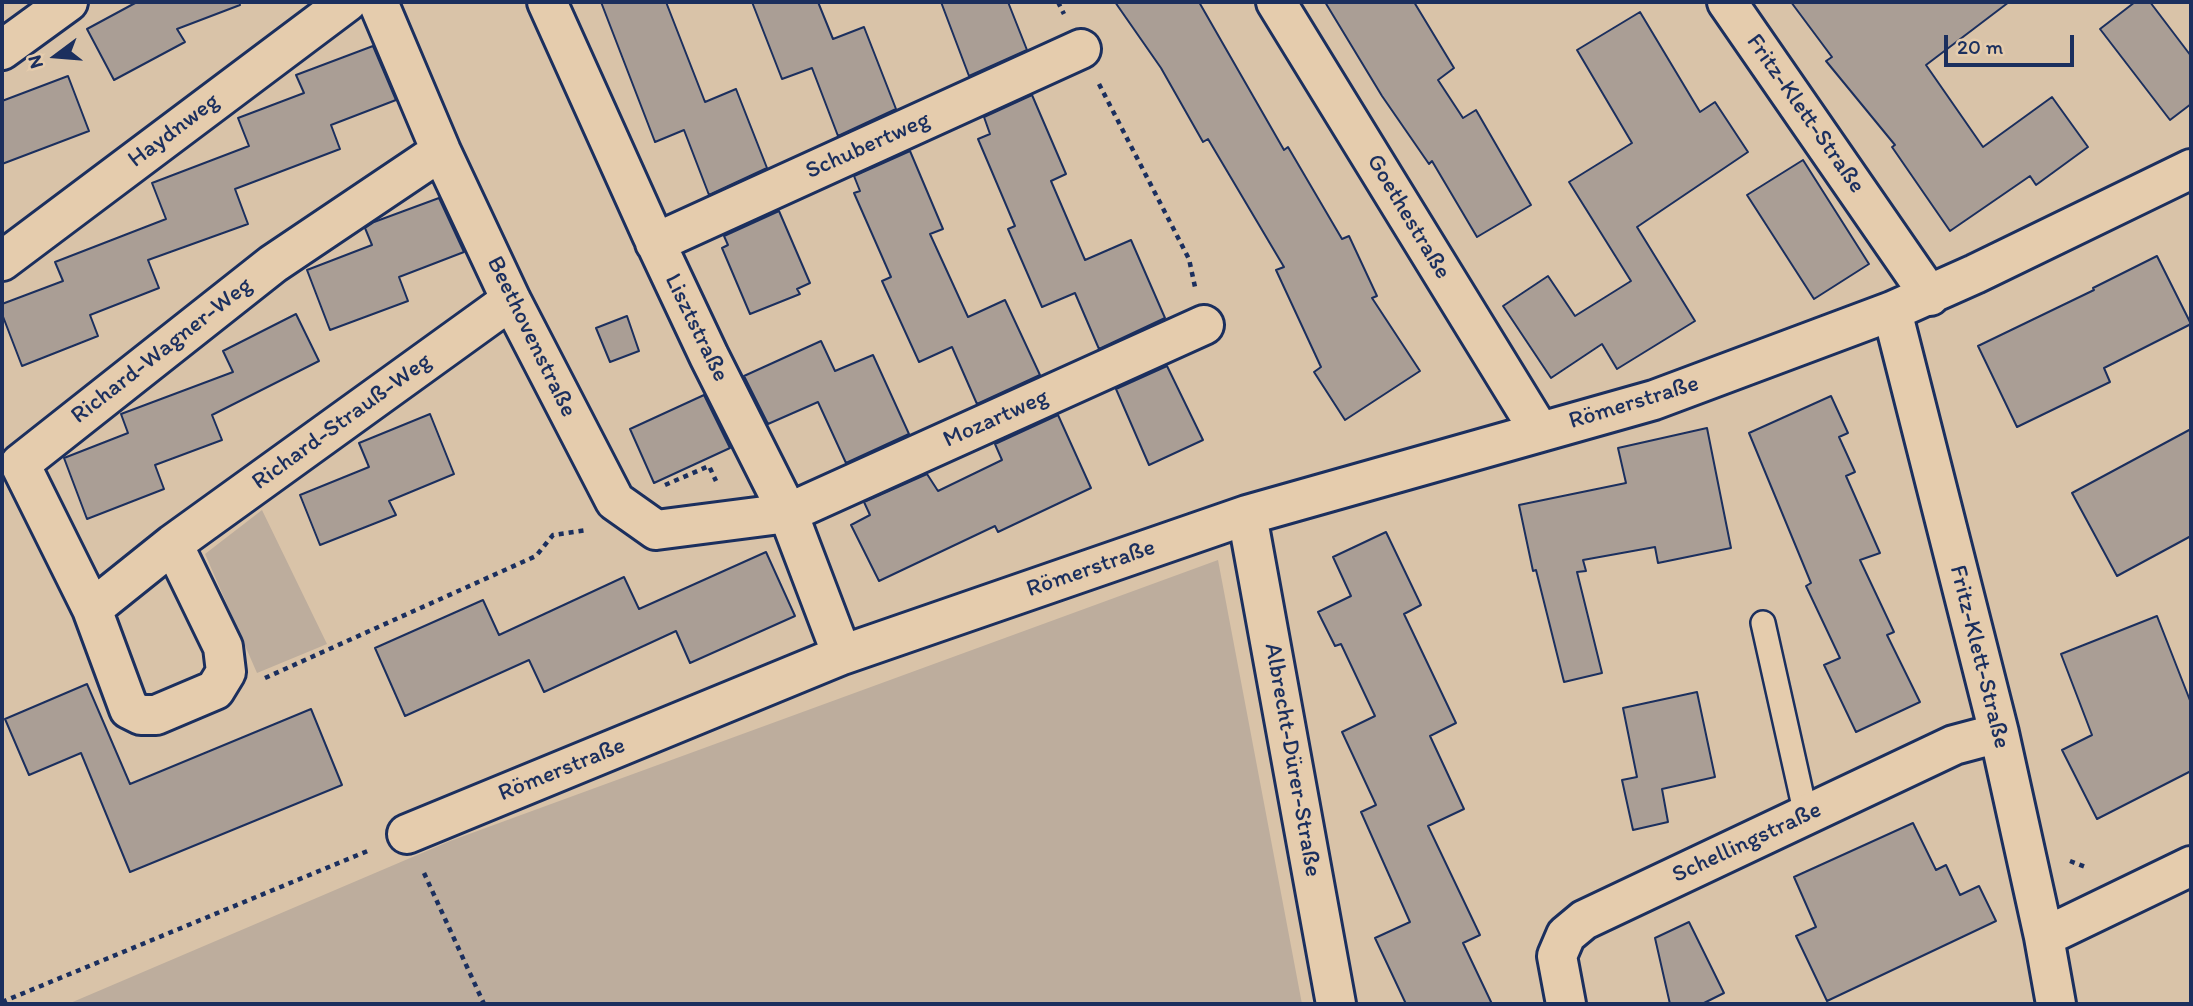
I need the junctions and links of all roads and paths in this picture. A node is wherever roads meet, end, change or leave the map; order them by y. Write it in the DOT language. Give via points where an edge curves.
graph roads {
  1 [pos="68,2"];
  2 [pos="347,2"];
  3 [pos="378,2"];
  4 [pos="547,2"];
  5 [pos="1058,2"];
  6 [pos="1276,2"];
  7 [pos="1727,2"];
  8 [pos="1081,49"];
  9 [pos="2,50"];
  10 [pos="441,151"];
  11 [pos="2191,169"];
  12 [pos="655,243"];
  13 [pos="2,261"];
  14 [pos="1930,296"];
  15 [pos="511,300"];
  16 [pos="1892,311"];
  17 [pos="1204,325"];
  18 [pos="1540,432"];
  19 [pos="788,513"];
  20 [pos="1247,515"];
  21 [pos="553,535"];
  22 [pos="173,544"];
  23 [pos="92,609"];
  24 [pos="1763,623"];
  25 [pos="842,655"];
  26 [pos="215,690"];
  27 [pos="1999,733"];
  28 [pos="1806,815"];
  29 [pos="407,834"];
  30 [pos="2068,860"];
  31 [pos="2191,866"];
  32 [pos="2094,868"];
  33 [pos="2044,937"];
  34 [pos="2,1002"];
  35 [pos="484,1004"];
  36 [pos="1336,1004"];
  37 [pos="1566,1004"];
  38 [pos="2056,1004"];
  1 -- 9 [label="street"];
  2 -- 13 [label="street, Haydnweg"];
  3 -- 10 [label="street, Beethovenstraße"];
  4 -- 12 [label="street, Lisztstraße"];
  5 -- 8 [label="path"];
  6 -- 18 [label="street, Goethestraße"];
  7 -- 14 [label="street, Fritz-Klett-Straße"];
  8 -- 12 [label="street, Schubertweg"];
  8 -- 17 [label="path" via="1189,259"];
  10 -- 15 [label="street, Beethovenstraße"];
  10 -- 23 [label="street, Richard-Wagner-Weg" via="273,264 20,464"];
  11 -- 14 [label="street, Römerstraße"];
  12 -- 19 [label="street, Lisztstraße"];
  14 -- 16 [label="street, Römerstraße"];
  15 -- 19 [label="street, Beethovenstraße" via="615,501 656,530"];
  15 -- 22 [label="street, Richard-Strauß-Weg"];
  16 -- 18 [label="street, Römerstraße" via="1654,400"];
  16 -- 27 [label="street, Fritz-Klett-Straße"];
  17 -- 19 [label="street, Mozartweg"];
  18 -- 20 [label="street, Römerstraße"];
  19 -- 25 [label="street, Lisztstraße"];
  20 -- 25 [label="street, Römerstraße"];
  20 -- 36 [label="street, Albrecht-Dürer-Straße"];
  21 -- 26 [label="path" via="536,556 260,680"];
  22 -- 23 [label="street, Richard-Strauß-Weg"];
  22 -- 26 [label="street" via="223,647 226,672"];
  23 -- 26 [label="street" via="129,709 156,715"];
  24 -- 28 [label="lane"];
  25 -- 29 [label="street, Römerstraße"];
  27 -- 28 [label="street, Schellingstraße" via="1954,746"];
  27 -- 33 [label="street, Fritz-Klett-Straße"];
  28 -- 37 [label="street, Schellingstraße" via="1584,920 1566,934 1558,956"];
  29 -- 34 [label="path"];
  29 -- 35 [label="path"];
  30 -- 32 [label="path"];
  31 -- 33 [label="street"];
  33 -- 38 [label="street, Fritz-Klett-Straße"];
}
